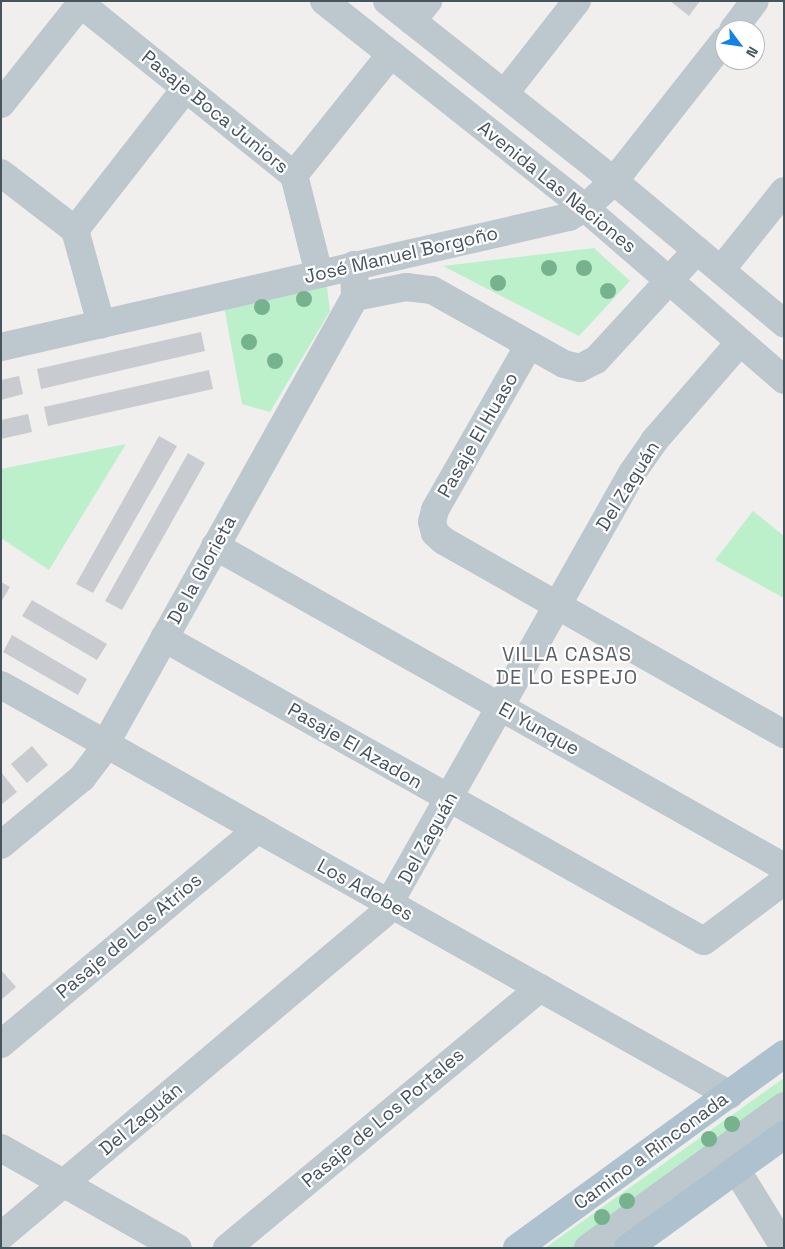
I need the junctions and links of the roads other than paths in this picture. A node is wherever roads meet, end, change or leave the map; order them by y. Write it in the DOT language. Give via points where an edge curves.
graph roads {
  1 [pos="324,1"];
  2 [pos="387,1"];
  3 [pos="577,1"];
  4 [pos="755,1"];
  5 [pos="82,3"];
  6 [pos="420,11"];
  7 [pos="741,20"];
  8 [pos="715,53"];
  9 [pos="391,54"];
  10 [pos="186,88"];
  11 [pos="505,93"];
  12 [pos="1,104"];
  13 [pos="1,173"];
  14 [pos="294,175"];
  15 [pos="614,181"];
  16 [pos="784,191"];
  17 [pos="585,208"];
  18 [pos="75,230"];
  19 [pos="697,250"];
  20 [pos="354,265"];
  21 [pos="721,270"];
  22 [pos="319,274"];
  23 [pos="668,280"];
  24 [pos="355,296"];
  25 [pos="784,323"];
  26 [pos="101,324"];
  27 [pos="740,342"];
  28 [pos="529,345"];
  29 [pos="1,347"];
  30 [pos="784,380"];
  31 [pos="215,546"];
  32 [pos="558,606"];
  33 [pos="164,638"];
  34 [pos="1,685"];
  35 [pos="501,708"];
  36 [pos="784,734"];
  37 [pos="105,743"];
  38 [pos="449,800"];
  39 [pos="258,829"];
  40 [pos="1,845"];
  41 [pos="784,868"];
  42 [pos="784,881"];
  43 [pos="390,904"];
  44 [pos="540,988"];
  45 [pos="1,1044"];
  46 [pos="784,1054"];
  47 [pos="784,1068"];
  48 [pos="730,1095"];
  49 [pos="784,1106"];
  50 [pos="784,1134"];
  51 [pos="1,1148"];
  52 [pos="736,1169"];
  53 [pos="64,1184"];
  54 [pos="1,1236"];
  55 [pos="784,1247"];
  56 [pos="178,1248"];
  57 [pos="227,1248"];
  58 [pos="517,1248"];
  59 [pos="535,1248"];
  60 [pos="588,1248"];
  61 [pos="628,1248"];
  1 -- 9 [label="street, Avenida Las Naciones"];
  2 -- 6 [label="street"];
  3 -- 11 [label="street"];
  4 -- 7 [label="street"];
  5 -- 10 [label="street, Pasaje Boca Juniors"];
  5 -- 12 [label="street"];
  6 -- 11 [label="street"];
  8 -- 15 [label="street, José Manuel Borgoño"];
  9 -- 14 [label="street"];
  9 -- 17 [label="street, Avenida Las Naciones"];
  10 -- 14 [label="street, Pasaje Boca Juniors"];
  10 -- 18 [label="street"];
  11 -- 15 [label="street"];
  13 -- 18 [label="street"];
  14 -- 22 [label="street, Pasaje Boca Juniors"];
  15 -- 17 [label="street, José Manuel Borgoño"];
  15 -- 19 [label="street"];
  16 -- 21 [label="street"];
  17 -- 20 [label="street, José Manuel Borgoño" via="553,222"];
  17 -- 23 [label="street, Avenida Las Naciones"];
  18 -- 26 [label="street"];
  19 -- 21 [label="street"];
  19 -- 23 [label="street"];
  20 -- 22 [label="street, José Manuel Borgoño"];
  20 -- 24 [label="street"];
  21 -- 25 [label="street"];
  22 -- 26 [label="street, José Manuel Borgoño"];
  23 -- 27 [label="street, Avenida Las Naciones"];
  23 -- 28 [label="street" via="589,366 572,367"];
  24 -- 28 [label="street" via="406,287 432,290"];
  24 -- 31 [label="street, De la Glorieta"];
  26 -- 29 [label="street, José Manuel Borgoño"];
  27 -- 30 [label="street, Avenida Las Naciones"];
  27 -- 32 [label="street, Del Zaguán" via="642,457"];
  28 -- 32 [label="street, Pasaje El Huaso" via="435,510 433,528 444,542"];
  31 -- 33 [label="street, De la Glorieta"];
  31 -- 35 [label="street, El Yunque"];
  32 -- 35 [label="street, Del Zaguán"];
  32 -- 36 [label="street"];
  33 -- 37 [label="street, De la Glorieta"];
  33 -- 38 [label="street, Pasaje El Azadon"];
  34 -- 37 [label="street, Los Adobes"];
  35 -- 38 [label="street, Del Zaguán"];
  35 -- 41 [label="street, El Yunque"];
  37 -- 39 [label="street, Los Adobes"];
  37 -- 40 [label="street, De la Glorieta" via="82,778"];
  38 -- 42 [label="street, Pasaje El Azadon" via="704,941"];
  38 -- 43 [label="street, Del Zaguán"];
  39 -- 43 [label="street, Los Adobes"];
  39 -- 45 [label="street, Pasaje de Los Atrios"];
  43 -- 44 [label="street, Los Adobes"];
  43 -- 53 [label="street, Del Zaguán" via="375,922"];
  44 -- 48 [label="street, Los Adobes"];
  44 -- 57 [label="street, Pasaje de Los Portales"];
  46 -- 48 [label="main road, Camino a Rinconada"];
  47 -- 59 [label="street"];
  48 -- 58 [label="main road, Camino a Rinconada"];
  49 -- 60 [label="street"];
  50 -- 52 [label="main road"];
  51 -- 53 [label="street"];
  52 -- 55 [label="street"];
  52 -- 61 [label="main road"];
  53 -- 54 [label="street, Del Zaguán"];
  53 -- 56 [label="street"];
}
